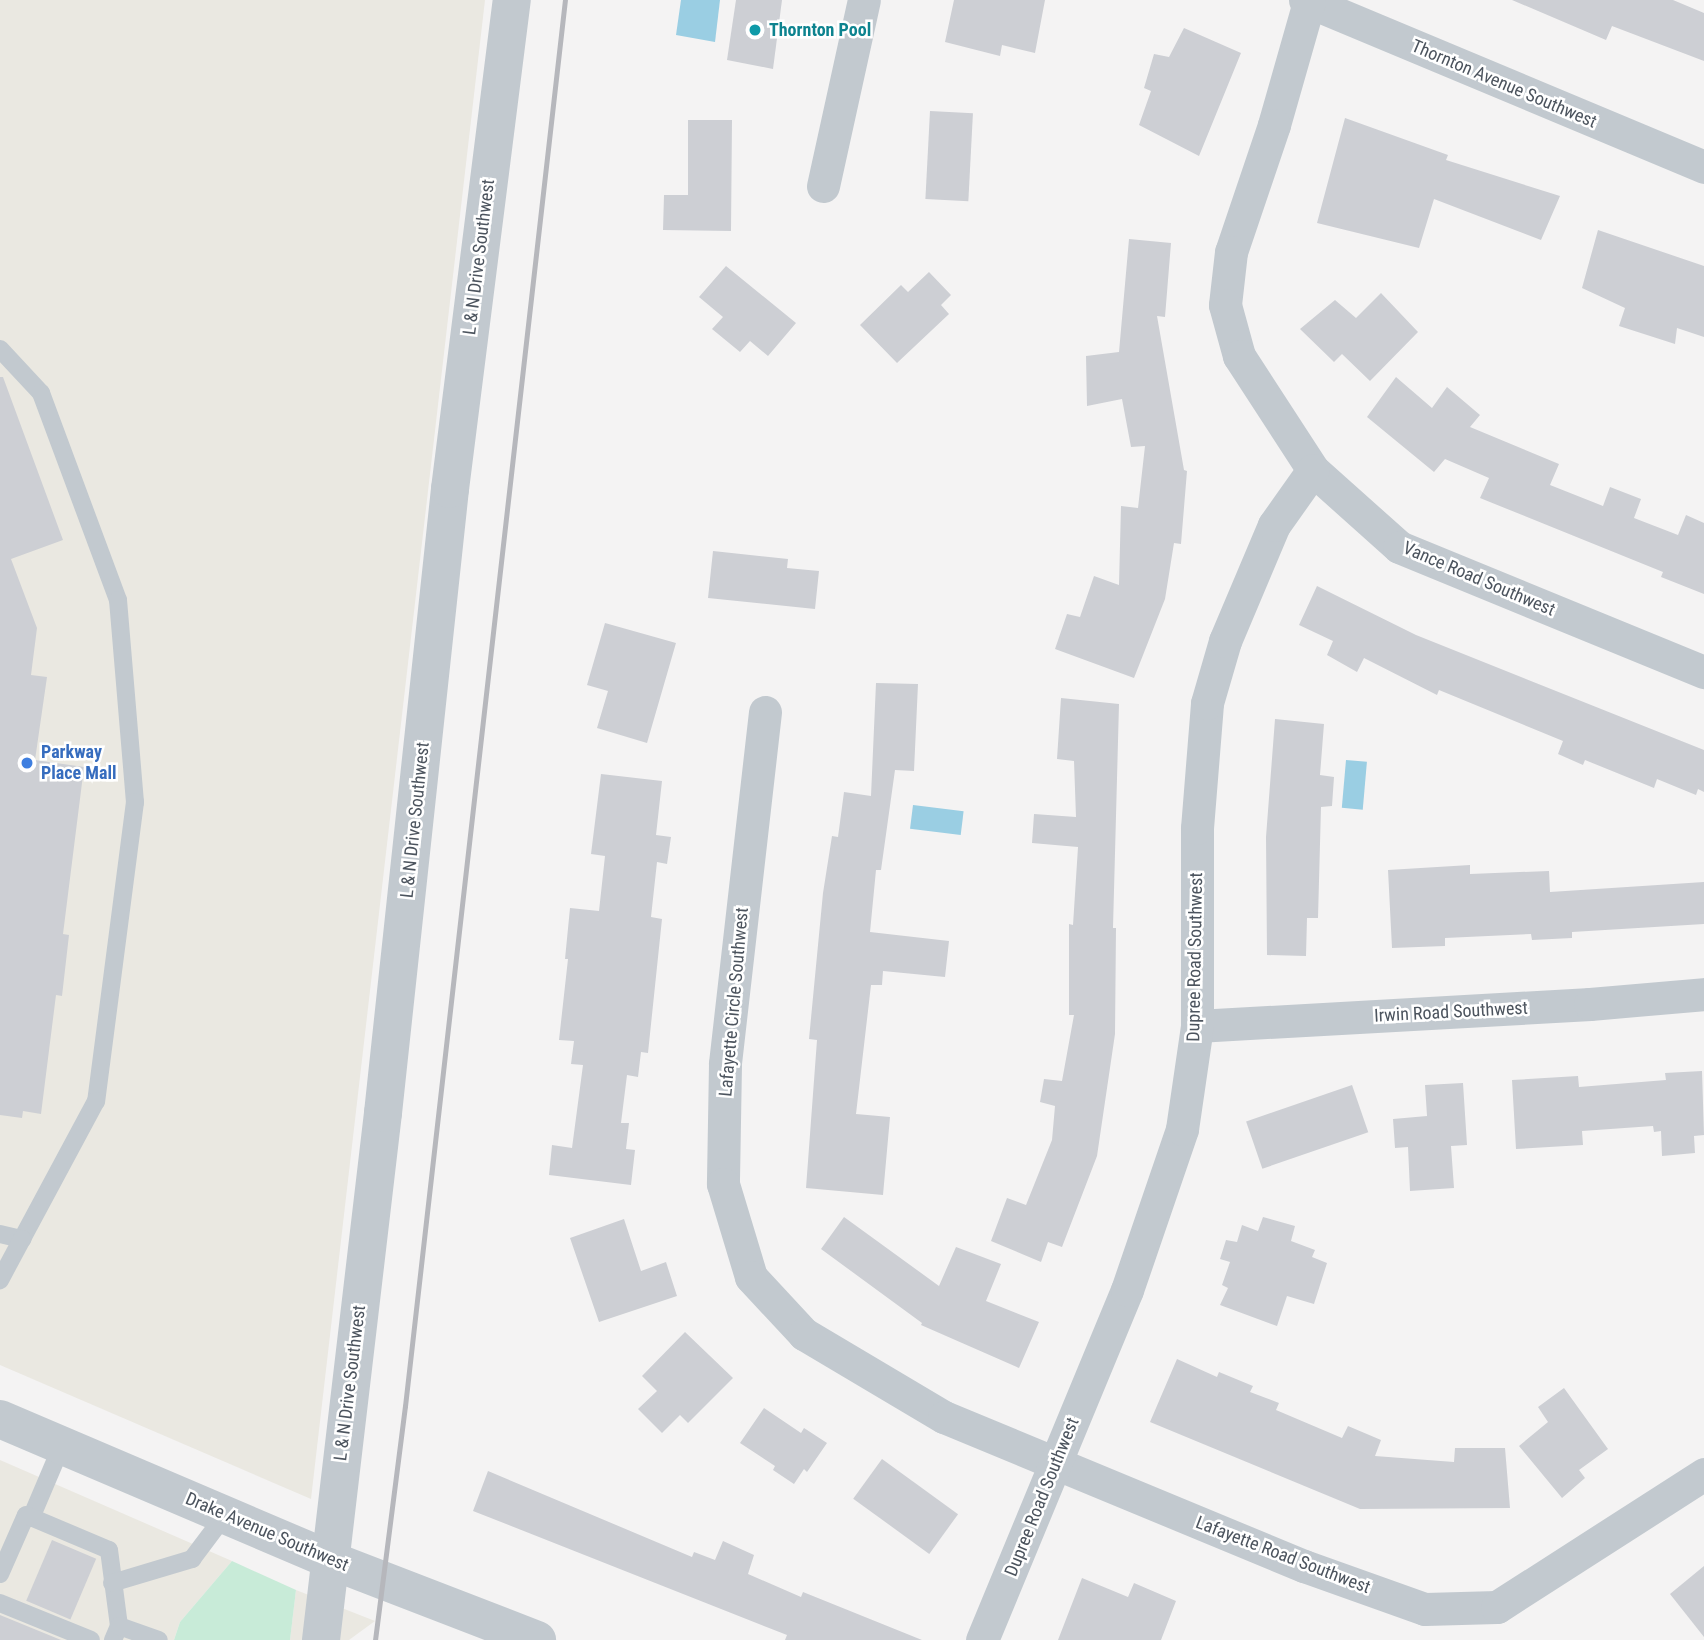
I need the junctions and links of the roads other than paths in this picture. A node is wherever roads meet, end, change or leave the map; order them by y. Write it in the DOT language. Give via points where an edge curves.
graph roads {
  1 [pos="512,0"];
  2 [pos="864,0"];
  3 [pos="1307,1"];
  4 [pos="1704,167"];
  5 [pos="823,186"];
  6 [pos="0,349"];
  7 [pos="1312,470"];
  8 [pos="1704,672"];
  9 [pos="765,712"];
  10 [pos="1704,994"];
  11 [pos="1197,1026"];
  12 [pos="0,1234"];
  13 [pos="22,1239"];
  14 [pos="0,1280"];
  15 [pos="856,1365"];
  16 [pos="0,1419"];
  17 [pos="62,1445"];
  18 [pos="1056,1463"];
  19 [pos="1704,1474"];
  20 [pos="225,1515"];
  21 [pos="31,1518"];
  22 [pos="330,1560"];
  23 [pos="0,1574"];
  24 [pos="112,1583"];
  25 [pos="0,1603"];
  26 [pos="116,1633"];
  27 [pos="92,1640"];
  28 [pos="159,1640"];
  29 [pos="321,1640"];
  30 [pos="537,1640"];
  31 [pos="982,1640"];
  1 -- 22 [label="street, L & N Drive Southwest" via="450,489"];
  2 -- 5 [label="street"];
  3 -- 4 [label="street, Thornton Avenue Southwest"];
  3 -- 7 [label="street, Vance Road Southwest" via="1274,125 1231,252 1225,305 1239,356"];
  6 -- 13 [label="lane" via="41,393 118,600 135,802 96,1101"];
  7 -- 8 [label="street, Vance Road Southwest" via="1399,547"];
  7 -- 11 [label="street, Dupree Road Southwest" via="1274,525 1225,641 1208,703 1197,828"];
  9 -- 15 [label="street, Lafayette Circle Southwest" via="724,1064 723,1184 751,1277 804,1334"];
  10 -- 11 [label="street, Irwin Road Southwest"];
  11 -- 18 [label="street, Dupree Road Southwest" via="1182,1129 1128,1290"];
  12 -- 13 [label="lane"];
  13 -- 14 [label="lane"];
  15 -- 18 [label="street, Lafayette Road Southwest" via="944,1417"];
  16 -- 17 [label="street, Drake Avenue Southwest"];
  17 -- 20 [label="street, Drake Avenue Southwest"];
  17 -- 21 [label="lane"];
  18 -- 19 [label="street, Lafayette Road Southwest" via="1304,1566 1425,1609 1497,1607"];
  18 -- 31 [label="street, Dupree Road Southwest"];
  20 -- 22 [label="street, Drake Avenue Southwest"];
  20 -- 24 [label="lane" via="192,1559"];
  21 -- 23 [label="lane" via="26,1516"];
  21 -- 24 [label="lane" via="109,1550"];
  22 -- 29 [label="street, L & N Drive Southwest"];
  22 -- 30 [label="street, Drake Avenue Southwest"];
  24 -- 26 [label="lane"];
  25 -- 27 [label="lane"];
  26 -- 28 [label="lane"];
}
